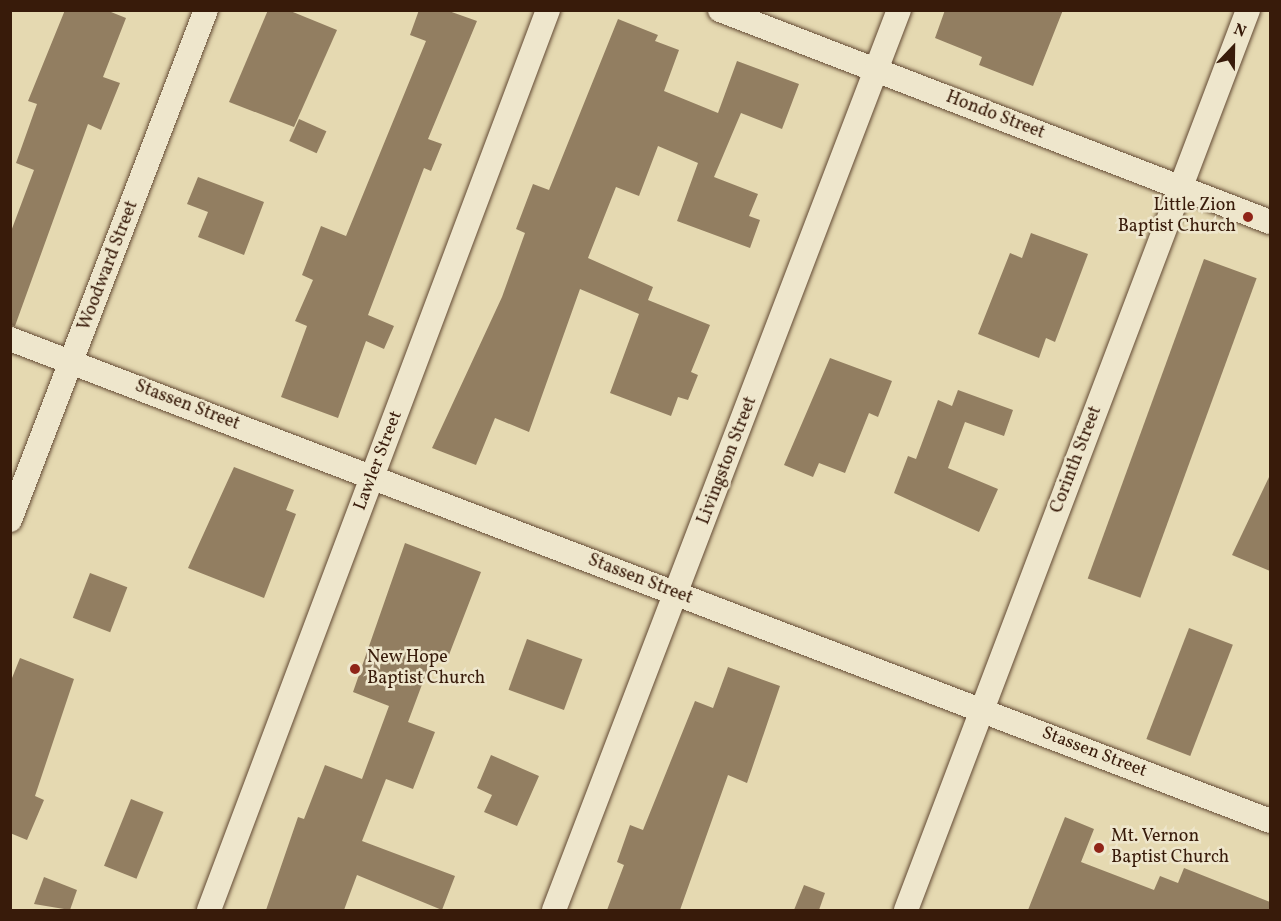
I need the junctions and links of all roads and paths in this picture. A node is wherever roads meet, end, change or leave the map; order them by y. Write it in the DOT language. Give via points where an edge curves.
graph roads {
  1 [pos="206,10"];
  2 [pos="548,10"];
  3 [pos="720,10"];
  4 [pos="899,10"];
  5 [pos="1248,10"];
  6 [pos="876,70"];
  7 [pos="1181,188"];
  8 [pos="1270,222"];
  9 [pos="10,339"];
  10 [pos="72,362"];
  11 [pos="372,477"];
  12 [pos="10,520"];
  13 [pos="677,594"];
  14 [pos="981,710"];
  15 [pos="1270,821"];
  16 [pos="209,910"];
  17 [pos="554,910"];
  18 [pos="906,910"];
  1 -- 10 [label="street, Woodward Street"];
  2 -- 11 [label="street, Lawler Street"];
  3 -- 6 [label="street, Hondo Street"];
  4 -- 6 [label="street, Livingston Street"];
  5 -- 7 [label="street, Corinth Street"];
  6 -- 7 [label="street, Hondo Street"];
  6 -- 13 [label="street, Livingston Street"];
  7 -- 8 [label="street, Hondo Street"];
  7 -- 14 [label="street, Corinth Street"];
  9 -- 10 [label="street, Stassen Street"];
  10 -- 11 [label="street, Stassen Street"];
  10 -- 12 [label="street, Woodward Street"];
  11 -- 13 [label="street, Stassen Street"];
  11 -- 16 [label="street, Lawler Street"];
  13 -- 14 [label="street, Stassen Street"];
  13 -- 17 [label="street, Livingston Street"];
  14 -- 15 [label="street, Stassen Street"];
  14 -- 18 [label="street, Corinth Street"];
}
